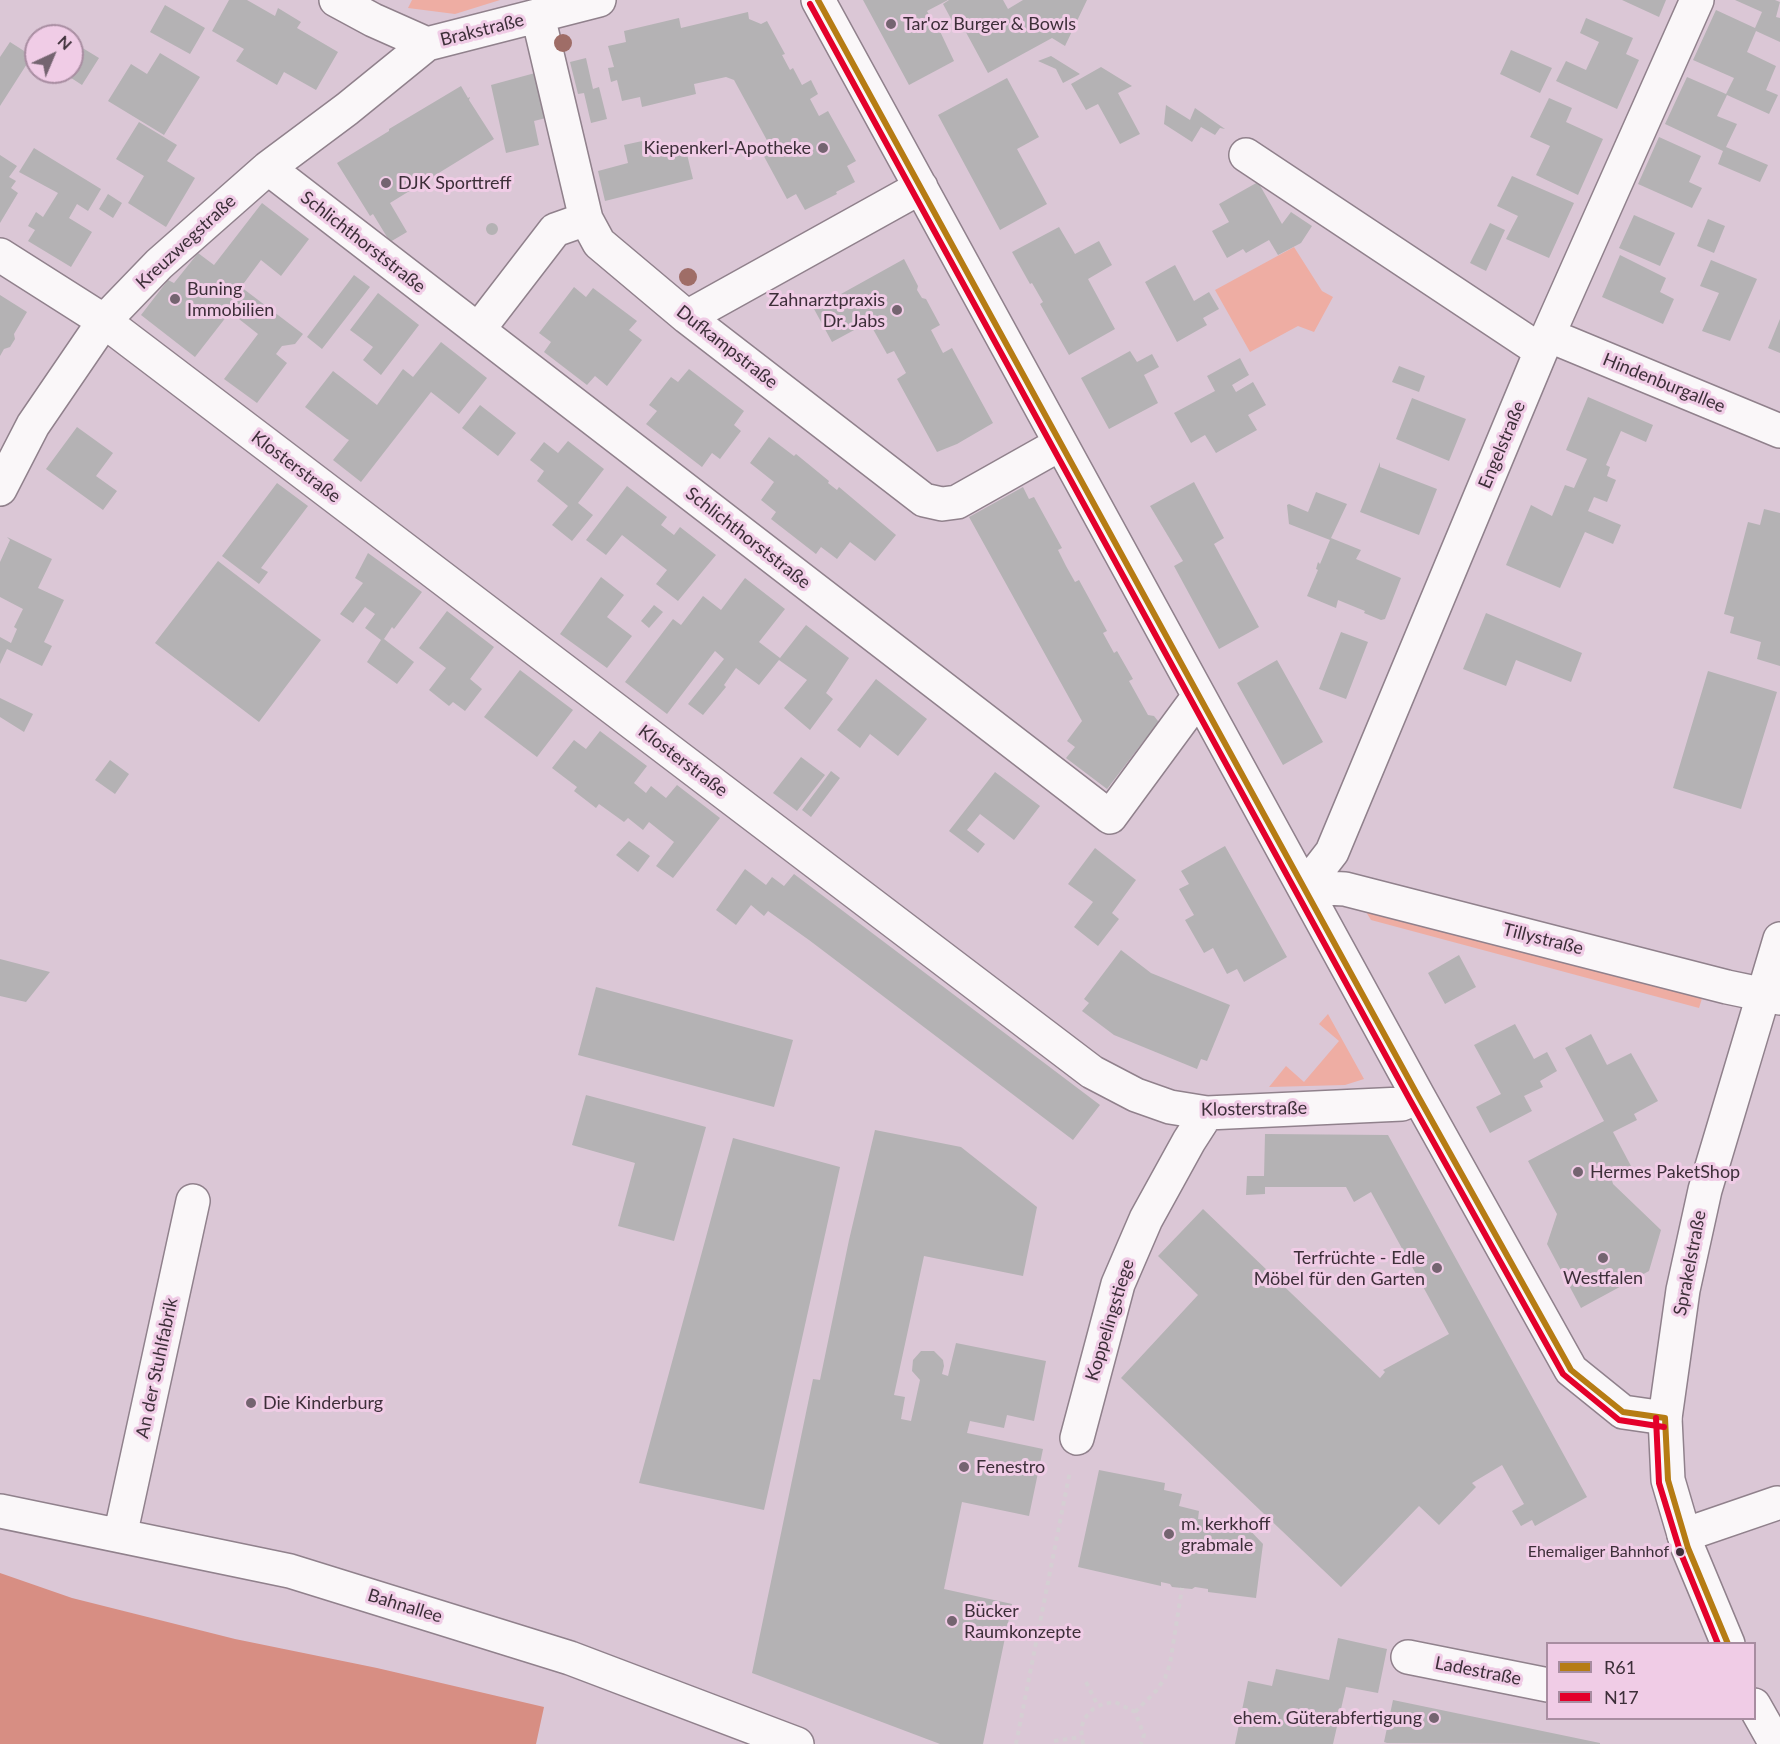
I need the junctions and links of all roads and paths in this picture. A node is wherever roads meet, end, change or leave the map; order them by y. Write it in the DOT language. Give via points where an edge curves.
graph roads {
  1 [pos="336,0"];
  2 [pos="599,0"];
  3 [pos="818,0"];
  4 [pos="1697,0"];
  5 [pos="538,16"];
  6 [pos="427,44"];
  7 [pos="1246,155"];
  8 [pos="267,168"];
  9 [pos="921,187"];
  10 [pos="586,219"];
  11 [pos="0,255"];
  12 [pos="687,317"];
  13 [pos="104,321"];
  14 [pos="478,330"];
  15 [pos="1544,343"];
  16 [pos="1780,431"];
  17 [pos="1060,444"];
  18 [pos="0,489"];
  19 [pos="1199,696"];
  20 [pos="1305,887"];
  21 [pos="1780,939"];
  22 [pos="1772,997"];
  23 [pos="1418,1096"];
  24 [pos="1207,1113"];
  25 [pos="193,1201"];
  26 [pos="1665,1418"];
  27 [pos="1077,1438"];
  28 [pos="1777,1503"];
  29 [pos="0,1511"];
  30 [pos="1684,1535"];
  31 [pos="120,1536"];
  32 [pos="1182,1588"];
  33 [pos="1727,1642"];
  34 [pos="1408,1657"];
  35 [pos="1086,1682"];
  36 [pos="1546,1685"];
  37 [pos="1098,1706"];
  38 [pos="1756,1707"];
  39 [pos="1135,1712"];
  40 [pos="1081,1737"];
  41 [pos="1054,1741"];
  42 [pos="797,1744"];
  43 [pos="1016,1744"];
  44 [pos="1083,1744"];
  45 [pos="1141,1744"];
  46 [pos="1776,1744"];
  1 -- 6 [label="street, Brakstraße"];
  2 -- 5 [label="street, Brakstraße"];
  3 -- 9 [label="street"];
  4 -- 15 [label="street, Engelstraße"];
  5 -- 6 [label="street, Brakstraße"];
  5 -- 10 [label="street, Dufkampstraße"];
  6 -- 8 [label="street, Kreuzwegstraße"];
  7 -- 15 [label="street, Hindenburgallee"];
  8 -- 13 [label="street, Kreuzwegstraße" via="159,264"];
  8 -- 14 [label="street, Schlichthorststraße"];
  9 -- 12 [label="street"];
  9 -- 17 [label="street"];
  10 -- 12 [label="street, Dufkampstraße" via="599,243"];
  10 -- 14 [label="street" via="555,230"];
  11 -- 13 [label="street, Klosterstraße"];
  12 -- 17 [label="street, Dufkampstraße" via="924,500 957,502"];
  13 -- 18 [label="street, Kreuzwegstraße" via="33,425"];
  13 -- 24 [label="street, Klosterstraße" via="1092,1072 1136,1095 1170,1107"];
  14 -- 19 [label="street, Schlichthorststraße" via="1110,817"];
  15 -- 16 [label="street, Hindenburgallee"];
  15 -- 20 [label="street, Engelstraße" via="1332,852"];
  17 -- 19 [label="street"];
  19 -- 20 [label="street"];
  20 -- 22 [label="street, Tillystraße" via="1345,889"];
  20 -- 23 [label="street"];
  21 -- 22 [label="street, Sprakelstraße"];
  22 -- 26 [label="street, Sprakelstraße" via="1705,1190 1683,1290"];
  23 -- 24 [label="street, Klosterstraße" via="1402,1104"];
  23 -- 26 [label="street" via="1571,1370 1623,1412"];
  24 -- 27 [label="street, Koppelingstiege" via="1146,1219 1118,1284"];
  25 -- 31 [label="street, An der Stuhlfabrik"];
  26 -- 30 [label="street, Sprakelstraße" via="1668,1480"];
  27 -- 43 [label="path"];
  28 -- 30 [label="street"];
  29 -- 31 [label="street, Bahnallee"];
  30 -- 33 [label="street, Sprakelstraße"];
  31 -- 42 [label="street, Bahnallee" via="290,1571 440,1617 570,1658"];
  32 -- 39 [label="path" via="1165,1678"];
  34 -- 36 [label="street, Ladestraße"];
  35 -- 37 [label="path"];
  37 -- 39 [label="path" via="1115,1702"];
  37 -- 40 [label="path" via="1084,1719"];
  38 -- 46 [label="street"];
  39 -- 45 [label="path" via="1144,1735"];
  40 -- 41 [label="path"];
  40 -- 44 [label="path"];
}
